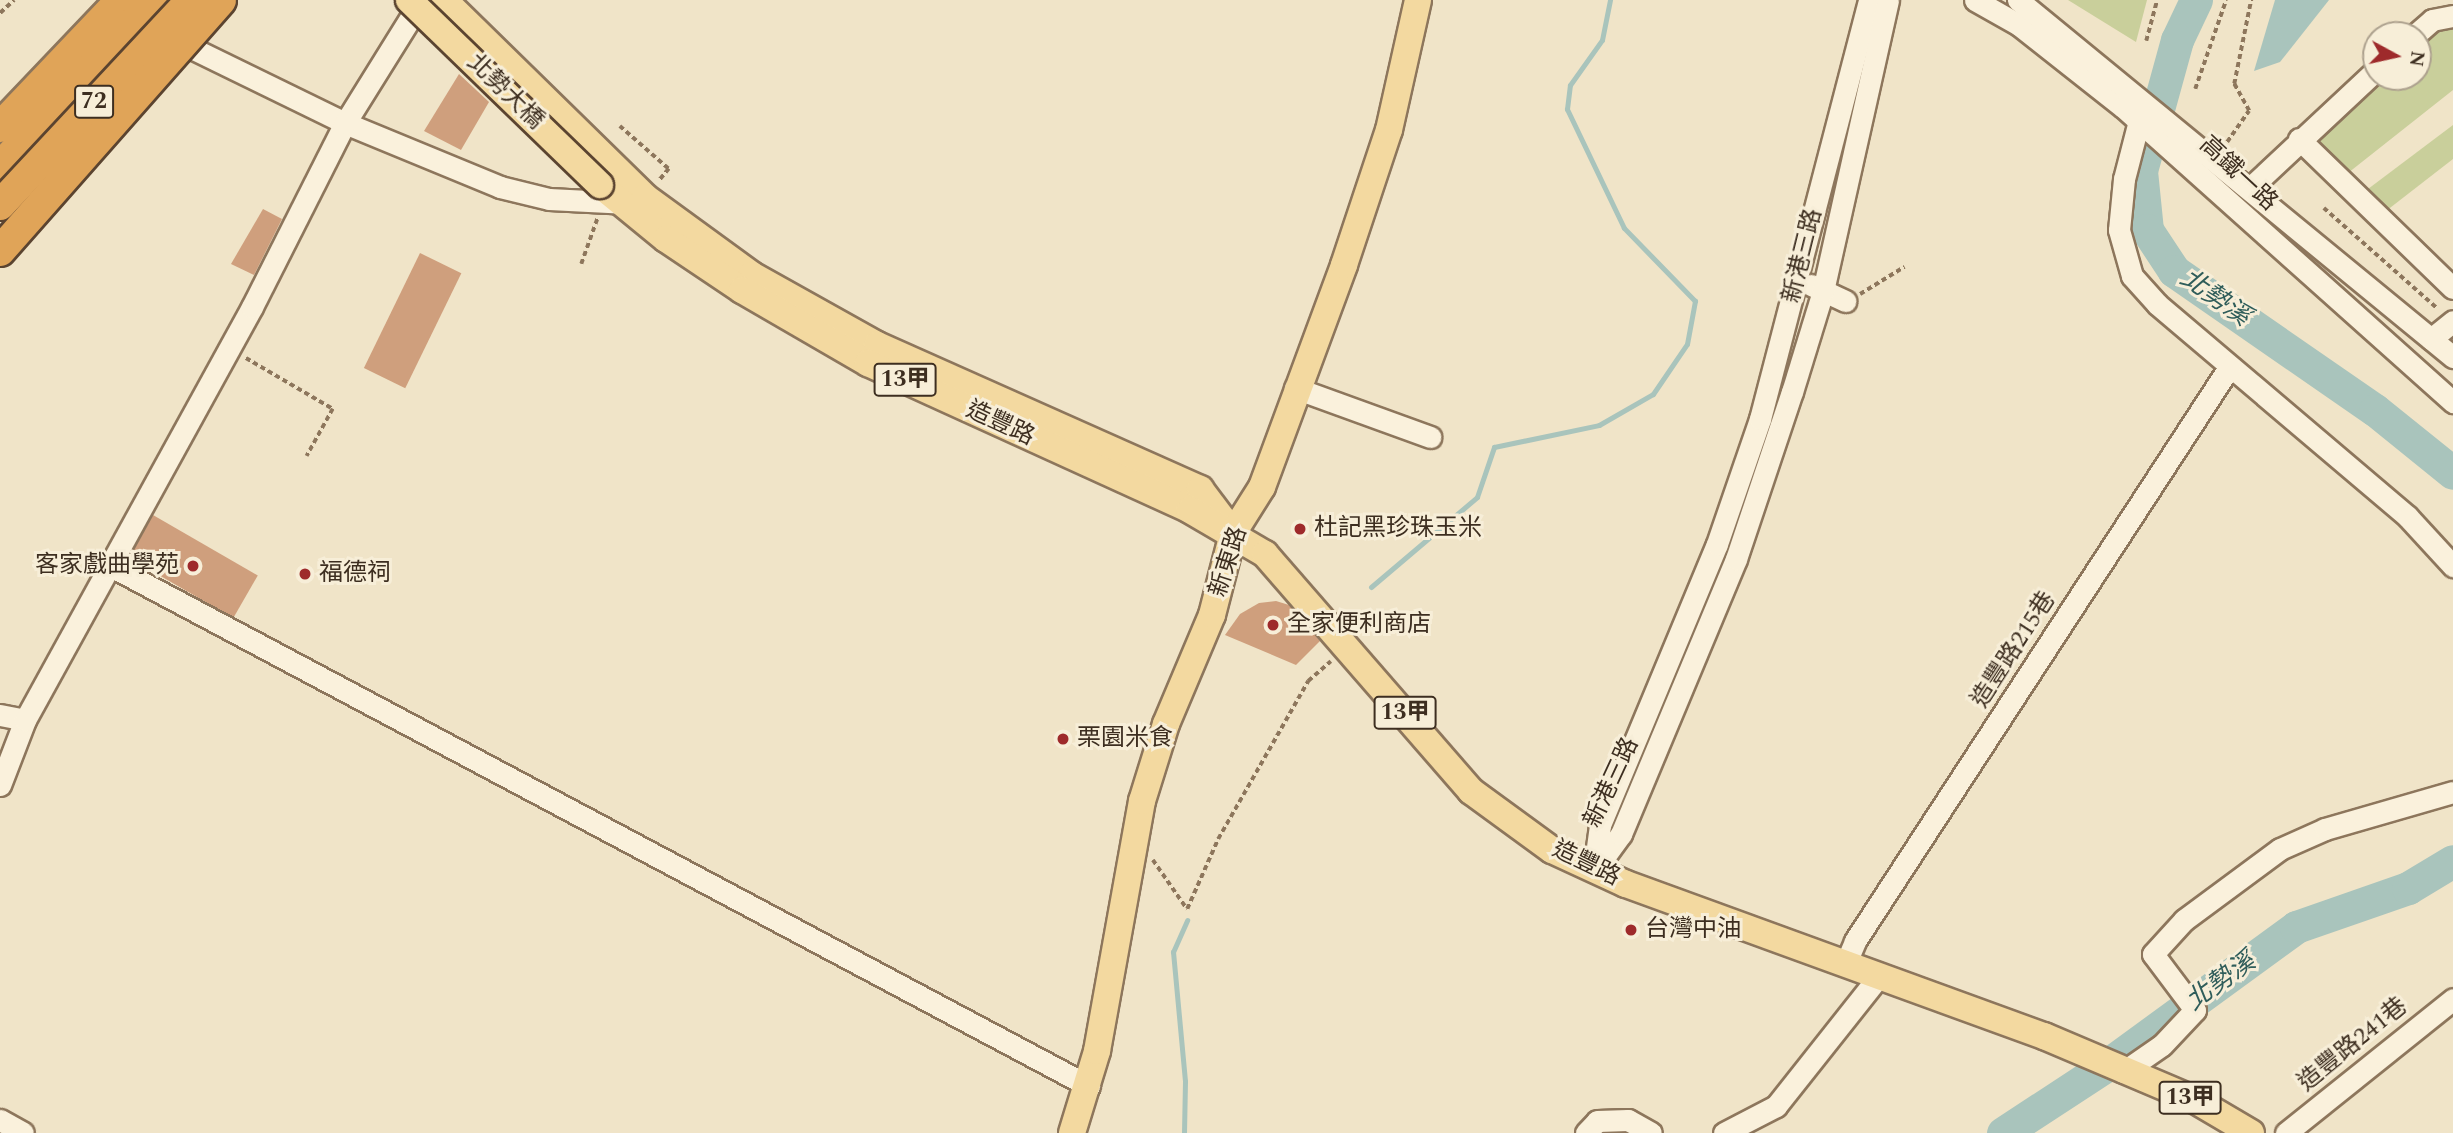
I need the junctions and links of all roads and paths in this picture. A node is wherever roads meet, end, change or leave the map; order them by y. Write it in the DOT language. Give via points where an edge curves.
graph roads {
  1 [pos="13,0"];
  2 [pos="121,0"];
  3 [pos="176,0"];
  4 [pos="191,0"];
  5 [pos="221,0"];
  6 [pos="444,0"];
  7 [pos="1418,0"];
  8 [pos="1868,0"];
  9 [pos="1888,0"];
  10 [pos="1975,0"];
  11 [pos="2018,0"];
  12 [pos="2157,0"];
  13 [pos="2226,0"];
  14 [pos="2251,0"];
  15 [pos="410,8"];
  16 [pos="0,13"];
  17 [pos="152,14"];
  18 [pos="2453,16"];
  19 [pos="2430,21"];
  20 [pos="2146,41"];
  21 [pos="2362,83"];
  22 [pos="2195,89"];
  23 [pos="2126,97"];
  24 [pos="2139,121"];
  25 [pos="345,123"];
  26 [pos="620,126"];
  27 [pos="0,127"];
  28 [pos="2300,139"];
  29 [pos="2227,142"];
  30 [pos="0,167"];
  31 [pos="0,186"];
  32 [pos="2250,188"];
  33 [pos="618,192"];
  34 [pos="0,205"];
  35 [pos="2324,208"];
  36 [pos="2312,240"];
  37 [pos="0,251"];
  38 [pos="2293,260"];
  39 [pos="581,264"];
  40 [pos="1904,267"];
  41 [pos="1796,279"];
  42 [pos="2453,289"];
  43 [pos="1823,291"];
  44 [pos="1845,301"];
  45 [pos="2453,321"];
  46 [pos="2431,339"];
  47 [pos="229,349"];
  48 [pos="2453,358"];
  49 [pos="2230,366"];
  50 [pos="1295,388"];
  51 [pos="2453,402"];
  52 [pos="1430,437"];
  53 [pos="307,456"];
  54 [pos="1233,533"];
  55 [pos="109,565"];
  56 [pos="2453,566"];
  57 [pos="1348,645"];
  58 [pos="0,715"];
  59 [pos="25,720"];
  60 [pos="0,785"];
  61 [pos="2453,792"];
  62 [pos="1134,838"];
  63 [pos="1594,871"];
  64 [pos="1845,964"];
  65 [pos="1881,975"];
  66 [pos="2453,999"];
  67 [pos="2123,1072"];
  68 [pos="1089,1086"];
  69 [pos="1072,1133"];
  70 [pos="1586,1133"];
  71 [pos="1651,1133"];
  72 [pos="1724,1133"];
  73 [pos="2252,1133"];
  74 [pos="2286,1133"];
  1 -- 16 [label="path"];
  2 -- 27 [label="highway"];
  3 -- 17 [label="street"];
  4 -- 34 [label="highway, 72, bridge"];
  5 -- 37 [label="highway, bridge"];
  6 -- 33 [label="main road, 北勢大橋 / 13甲"];
  7 -- 50 [label="main road, 新東路" via="1389,130 1344,265"];
  8 -- 41 [label="street, 新港三路"];
  9 -- 43 [label="street, 新港三路"];
  10 -- 23 [label="street, 高鐵一路"];
  11 -- 23 [label="street, 高鐵一路"];
  12 -- 20 [label="path"];
  13 -- 22 [label="path"];
  14 -- 29 [label="path" via="2234,83 2249,111"];
  15 -- 25 [label="street"];
  15 -- 33 [label="main road, 北勢大橋 / 13甲, bridge"];
  17 -- 25 [label="street"];
  17 -- 30 [label="highway, 72"];
  17 -- 31 [label="street"];
  18 -- 19 [label="street"];
  21 -- 28 [label="street"];
  23 -- 24 [label="street, 高鐵一路"];
  23 -- 32 [label="street, 高鐵一路" via="2203,148"];
  24 -- 38 [label="street, 高鐵一路"];
  24 -- 49 [label="street" via="2124,179 2119,230 2132,276 2157,304"];
  25 -- 33 [label="street" via="500,187"];
  25 -- 47 [label="street"];
  26 -- 33 [label="path" via="669,169"];
  28 -- 32 [label="street"];
  28 -- 42 [label="street"];
  32 -- 36 [label="street, 高鐵一路"];
  33 -- 39 [label="path"];
  33 -- 54 [label="main road, 造豐路 / 13甲" via="877,345 1200,489"];
  35 -- 45 [label="path"];
  36 -- 38 [label="street"];
  36 -- 46 [label="street, 高鐵一路"];
  38 -- 51 [label="street, 高鐵一路"];
  40 -- 44 [label="path"];
  41 -- 43 [label="street"];
  41 -- 63 [label="street, 新港三路" via="1760,419 1717,544 1600,825"];
  43 -- 44 [label="street"];
  43 -- 63 [label="street, 新港三路" via="1736,559 1621,834"];
  45 -- 46 [label="street"];
  46 -- 48 [label="street, 高鐵一路"];
  47 -- 53 [label="path" via="333,409"];
  47 -- 55 [label="street"];
  49 -- 56 [label="street" via="2408,517"];
  49 -- 64 [label="street, 造豐路215巷" via="1855,941"];
  50 -- 52 [label="street"];
  50 -- 54 [label="main road, 新東路" via="1262,487"];
  54 -- 57 [label="main road, 造豐路 / 13甲" via="1265,554"];
  54 -- 62 [label="main road, 新東路" via="1212,615 1166,724"];
  55 -- 59 [label="street"];
  55 -- 68 [label="street"];
  57 -- 62 [label="path" via="1308,681 1218,839 1187,909 1167,876"];
  57 -- 63 [label="main road, 造豐路 / 13甲" via="1471,791 1552,850"];
  58 -- 59 [label="street"];
  59 -- 60 [label="street"];
  61 -- 67 [label="street" via="2325,829 2280,849 2184,920 2154,954 2195,1010 2162,1045"];
  62 -- 68 [label="main road, 新東路"];
  63 -- 64 [label="main road, 造豐路 / 13甲"];
  64 -- 65 [label="main road, 造豐路 / 13甲"];
  65 -- 67 [label="main road, 造豐路 / 13甲" via="2044,1035"];
  65 -- 72 [label="street" via="1776,1106"];
  66 -- 74 [label="street, 造豐路241巷"];
  67 -- 73 [label="main road, 13甲" via="2195,1100"];
  68 -- 69 [label="main road, 新東路"];
  70 -- 71 [label="street" via="1597,1121 1628,1119"];
}
